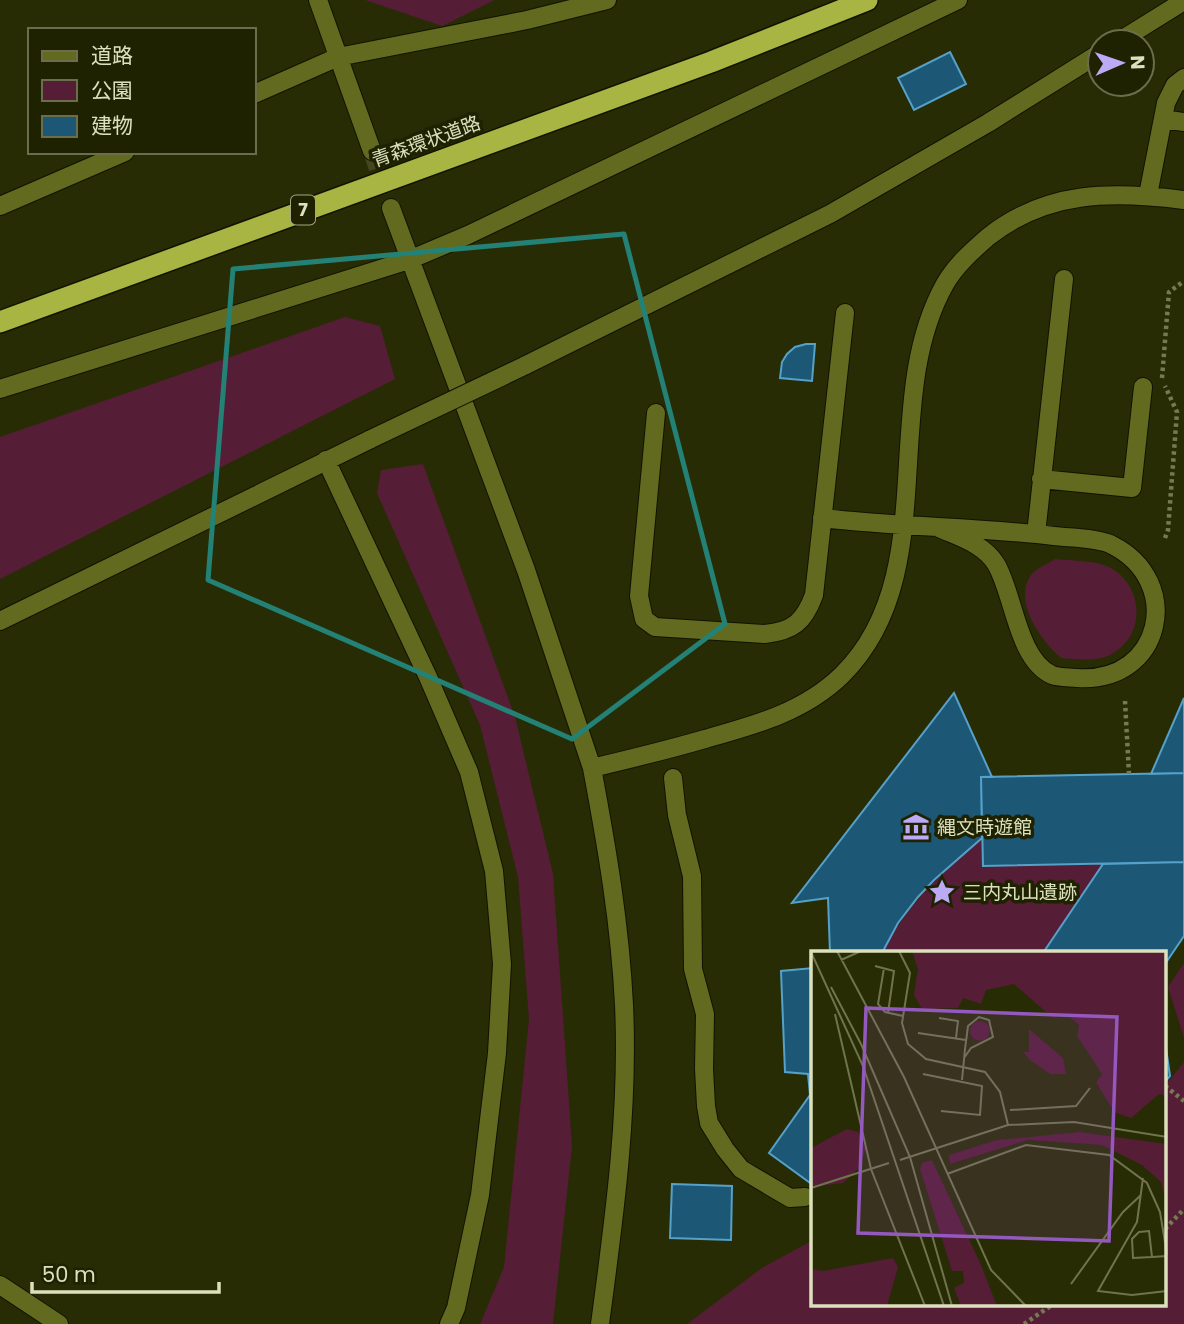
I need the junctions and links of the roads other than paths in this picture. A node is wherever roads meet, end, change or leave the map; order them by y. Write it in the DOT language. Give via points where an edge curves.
graph roads {
  1 [pos="318,0"];
  2 [pos="607,0"];
  3 [pos="867,0"];
  4 [pos="958,0"];
  5 [pos="1184,1"];
  6 [pos="1141,28"];
  7 [pos="338,57"];
  8 [pos="1086,62"];
  9 [pos="1184,78"];
  10 [pos="256,93"];
  11 [pos="1163,119"];
  12 [pos="1184,122"];
  13 [pos="372,150"];
  14 [pos="120,154"];
  15 [pos="1148,195"];
  16 [pos="1184,201"];
  17 [pos="0,206"];
  18 [pos="391,208"];
  19 [pos="409,260"];
  20 [pos="1064,279"];
  21 [pos="845,313"];
  22 [pos="0,322"];
  23 [pos="1143,387"];
  24 [pos="0,389"];
  25 [pos="656,413"];
  26 [pos="326,460"];
  27 [pos="1041,479"];
  28 [pos="822,518"];
  29 [pos="902,527"];
  30 [pos="939,528"];
  31 [pos="1036,534"];
  32 [pos="0,621"];
  33 [pos="592,768"];
  34 [pos="673,778"];
  35 [pos="805,1197"];
  36 [pos="0,1286"];
  37 [pos="59,1324"];
  38 [pos="449,1324"];
  39 [pos="600,1324"];
  1 -- 7 [label="street"];
  2 -- 7 [label="street"];
  3 -- 22 [label="highway, 青森環状道路 / 7" via="711,62"];
  4 -- 19 [label="street"];
  5 -- 6 [label="street"];
  7 -- 10 [label="street"];
  7 -- 13 [label="street"];
  8 -- 26 [label="street, bridge" via="830,214"];
  9 -- 11 [label="street" via="1175,85"];
  11 -- 12 [label="street"];
  11 -- 15 [label="street"];
  14 -- 17 [label="street"];
  15 -- 16 [label="street"];
  15 -- 29 [label="street" via="1076,197 1037,207 1002,226 946,282 928,326 914,382"];
  18 -- 19 [label="street"];
  19 -- 24 [label="street"];
  19 -- 33 [label="street" via="526,570"];
  20 -- 27 [label="street"];
  21 -- 28 [label="street"];
  23 -- 27 [label="street" via="1132,488"];
  25 -- 28 [label="street" via="639,596 643,619 655,627 765,634 795,625 808,612 814,595"];
  26 -- 32 [label="street"];
  26 -- 38 [label="street" via="469,772 494,871 502,964 497,1053 480,1195"];
  27 -- 31 [label="street"];
  28 -- 29 [label="street"];
  29 -- 30 [label="street"];
  29 -- 33 [label="street" via="890,598 870,642 810,701 766,722"];
  30 -- 31 [label="street"];
  30 -- 31 [label="street" via="979,545 996,562 1035,662 1053,676 1110,676 1130,665 1156,627 1157,600 1148,577 1133,558 1110,543"];
  33 -- 39 [label="street" via="615,896 624,1007 624,1117"];
  34 -- 35 [label="street" via="692,876 693,970 705,1014 709,1123 741,1169 790,1198"];
  36 -- 37 [label="street"];
}
